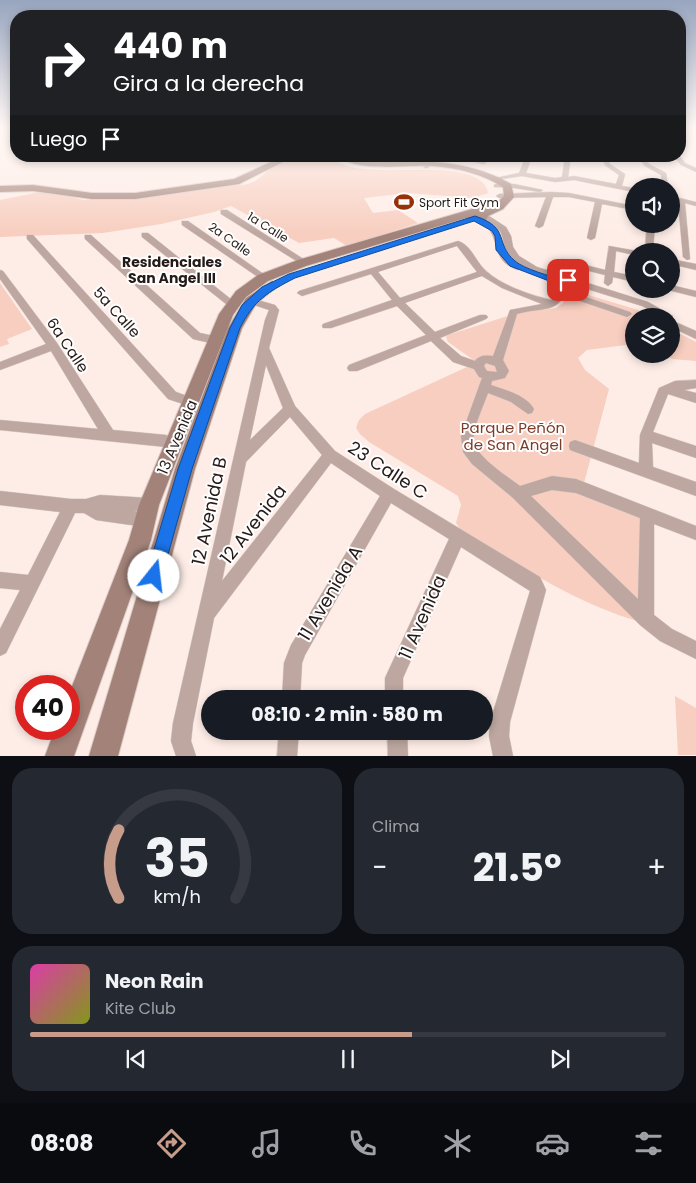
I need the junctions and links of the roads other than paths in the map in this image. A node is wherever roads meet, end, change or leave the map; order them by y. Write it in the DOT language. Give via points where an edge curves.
graph roads {
  1 [pos="277,163"];
  2 [pos="346,163"];
  3 [pos="405,163"];
  4 [pos="431,163"];
  5 [pos="526,163"];
  6 [pos="567,163"];
  7 [pos="607,163"];
  8 [pos="646,163"];
  9 [pos="683,163"];
  10 [pos="696,170"];
  11 [pos="522,174"];
  12 [pos="534,176"];
  13 [pos="565,178"];
  14 [pos="664,178"];
  15 [pos="507,185"];
  16 [pos="618,187"];
  17 [pos="625,188"];
  18 [pos="0,189"];
  19 [pos="500,189"];
  20 [pos="551,194"];
  21 [pos="681,200"];
  22 [pos="599,201"];
  23 [pos="696,204"];
  24 [pos="625,206"];
  25 [pos="224,212"];
  26 [pos="477,215"];
  27 [pos="185,223"];
  28 [pos="539,226"];
  29 [pos="145,235"];
  30 [pos="30,237"];
  31 [pos="88,237"];
  32 [pos="591,238"];
  33 [pos="347,250"];
  34 [pos="625,251"];
  35 [pos="687,257"];
  36 [pos="301,260"];
  37 [pos="680,263"];
  38 [pos="696,267"];
  39 [pos="374,269"];
  40 [pos="560,269"];
  41 [pos="483,273"];
  42 [pos="609,273"];
  43 [pos="261,275"];
  44 [pos="1,277"];
  45 [pos="625,277"];
  46 [pos="566,282"];
  47 [pos="608,283"];
  48 [pos="680,290"];
  49 [pos="302,293"];
  50 [pos="696,294"];
  51 [pos="583,299"];
  52 [pos="401,300"];
  53 [pos="617,302"];
  54 [pos="242,303"];
  55 [pos="550,303"];
  56 [pos="635,308"];
  57 [pos="653,308"];
  58 [pos="625,312"];
  59 [pos="483,317"];
  60 [pos="680,322"];
  61 [pos="327,326"];
  62 [pos="680,327"];
  63 [pos="696,330"];
  64 [pos="435,335"];
  65 [pos="696,335"];
  66 [pos="210,339"];
  67 [pos="53,346"];
  68 [pos="264,348"];
  69 [pos="487,362"];
  70 [pos="0,366"];
  71 [pos="353,368"];
  72 [pos="486,382"];
  73 [pos="696,384"];
  74 [pos="666,389"];
  75 [pos="696,398"];
  76 [pos="196,401"];
  77 [pos="290,409"];
  78 [pos="528,409"];
  79 [pos="0,425"];
  80 [pos="646,435"];
  81 [pos="109,436"];
  82 [pos="576,446"];
  83 [pos="696,452"];
  84 [pos="167,455"];
  85 [pos="330,455"];
  86 [pos="240,460"];
  87 [pos="185,469"];
  88 [pos="646,471"];
  89 [pos="696,490"];
  90 [pos="518,492"];
  91 [pos="389,494"];
  92 [pos="0,498"];
  93 [pos="78,506"];
  94 [pos="647,514"];
  95 [pos="145,521"];
  96 [pos="696,532"];
  97 [pos="458,537"];
  98 [pos="164,540"];
  99 [pos="0,580"];
  100 [pos="32,583"];
  101 [pos="205,616"];
  102 [pos="646,619"];
  103 [pos="0,647"];
  104 [pos="696,650"];
  105 [pos="292,690"];
  106 [pos="394,690"];
  107 [pos="288,740"];
  108 [pos="397,740"];
  109 [pos="184,748"];
  110 [pos="59,756"];
  111 [pos="103,756"];
  112 [pos="287,756"];
  113 [pos="398,756"];
  114 [pos="503,756"];
  1 -- 18 [label="street" via="236,182 135,196 92,196 34,188"];
  2 -- 3 [label="street" via="356,166"];
  4 -- 19 [label="street" via="477,175"];
  5 -- 11 [label="street"];
  6 -- 13 [label="street"];
  7 -- 16 [label="street" via="622,174"];
  8 -- 14 [label="street" via="664,174"];
  9 -- 10 [label="street"];
  11 -- 12 [label="street"];
  11 -- 19 [label="street"];
  12 -- 13 [label="street"];
  12 -- 15 [label="street"];
  13 -- 16 [label="street"];
  15 -- 19 [label="street"];
  15 -- 20 [label="street"];
  16 -- 17 [label="street"];
  19 -- 20 [label="street"];
  19 -- 26 [label="street, 13 Avenida" via="493,205"];
  20 -- 22 [label="street"];
  20 -- 28 [label="street"];
  21 -- 23 [label="street"];
  21 -- 35 [label="street"];
  22 -- 24 [label="street"];
  22 -- 32 [label="street"];
  25 -- 36 [label="street, 1a Calle"];
  26 -- 33 [label="street, 13 Avenida"];
  26 -- 46 [label="street" via="495,230 500,250 513,264"];
  26 -- 54 [label="street, 13 Avenida" via="292,276"];
  27 -- 43 [label="street, 2a Calle"];
  29 -- 54 [label="street"];
  30 -- 76 [label="street, 5a Calle" via="172,396"];
  31 -- 66 [label="street" via="198,336"];
  33 -- 36 [label="street"];
  33 -- 76 [label="street, 13 Avenida" via="263,278 241,294 226,314"];
  34 -- 42 [label="street" via="612,248"];
  36 -- 43 [label="street"];
  37 -- 38 [label="street"];
  39 -- 41 [label="street" via="458,243 464,246"];
  39 -- 49 [label="street"];
  39 -- 52 [label="street"];
  40 -- 42 [label="street" via="562,262"];
  41 -- 52 [label="street"];
  41 -- 55 [label="street" via="507,287"];
  42 -- 45 [label="street"];
  42 -- 47 [label="street"];
  43 -- 54 [label="street"];
  44 -- 67 [label="street, 6a Calle"];
  46 -- 53 [label="street"];
  46 -- 55 [label="street" via="559,299"];
  48 -- 50 [label="street"];
  51 -- 53 [label="street"];
  52 -- 61 [label="street"];
  52 -- 64 [label="street"];
  53 -- 56 [label="street"];
  53 -- 57 [label="street" via="645,304"];
  53 -- 58 [label="street"];
  54 -- 66 [label="street" via="220,315"];
  54 -- 68 [label="street, 12 Avenida B" via="265,313 270,320"];
  54 -- 76 [label="street, 13 Avenida" via="235,328"];
  55 -- 69 [label="street" via="513,312"];
  59 -- 64 [label="street"];
  60 -- 63 [label="street"];
  62 -- 65 [label="street"];
  64 -- 69 [label="street" via="458,359"];
  64 -- 71 [label="street"];
  66 -- 76 [label="street"];
  67 -- 70 [label="street"];
  67 -- 81 [label="street, 6a Calle"];
  68 -- 77 [label="street, 23 Calle C"];
  68 -- 86 [label="street, 12 Avenida B"];
  69 -- 72 [label="street" via="483,374"];
  69 -- 72 [label="street" via="502,366 503,371"];
  72 -- 78 [label="street"];
  72 -- 90 [label="street" via="467,436 468,448 487,469"];
  73 -- 74 [label="street"];
  74 -- 75 [label="street"];
  74 -- 80 [label="street"];
  76 -- 84 [label="street, 13 Avenida"];
  76 -- 87 [label="street, 13 Avenida"];
  77 -- 85 [label="street, 23 Calle C"];
  77 -- 86 [label="street"];
  79 -- 81 [label="street"];
  80 -- 83 [label="street"];
  80 -- 88 [label="street"];
  81 -- 84 [label="street"];
  82 -- 88 [label="street"];
  84 -- 87 [label="street" via="176,472"];
  84 -- 95 [label="street, 13 Avenida"];
  85 -- 91 [label="street, 23 Calle C"];
  85 -- 101 [label="street, 12 Avenida"];
  86 -- 101 [label="street, 12 Avenida B"];
  87 -- 98 [label="street, 13 Avenida"];
  88 -- 89 [label="street"];
  90 -- 94 [label="street" via="543,484 562,483"];
  90 -- 102 [label="street"];
  91 -- 97 [label="street, 23 Calle C"];
  91 -- 105 [label="street, 11 Avenida A" via="297,650"];
  92 -- 93 [label="street"];
  93 -- 95 [label="street" via="96,513"];
  93 -- 100 [label="street"];
  94 -- 96 [label="street"];
  94 -- 102 [label="street"];
  95 -- 98 [label="street"];
  95 -- 110 [label="street, 13 Avenida"];
  97 -- 106 [label="street, 11 Avenida" via="394,678"];
  97 -- 114 [label="street, 23 Calle C" via="534,584 538,590 500,722"];
  98 -- 111 [label="street, 13 Avenida"];
  99 -- 100 [label="street"];
  100 -- 103 [label="street"];
  101 -- 109 [label="street, 12 Avenida B"];
  102 -- 104 [label="street" via="666,635"];
  107 -- 112 [label="street"];
  108 -- 113 [label="street"];
}
